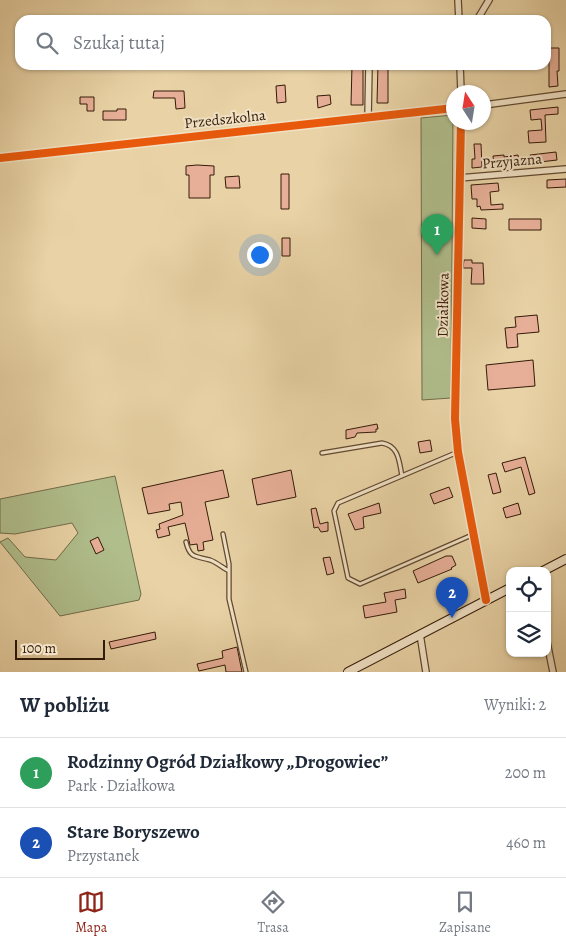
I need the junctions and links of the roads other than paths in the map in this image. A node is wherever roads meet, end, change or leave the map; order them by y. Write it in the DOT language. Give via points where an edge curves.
graph roads {
  1 [pos="458,0"];
  2 [pos="490,0"];
  3 [pos="459,15"];
  4 [pos="480,15"];
  5 [pos="369,70"];
  6 [pos="460,70"];
  7 [pos="461,85"];
  8 [pos="566,94"];
  9 [pos="491,104"];
  10 [pos="446,109"];
  11 [pos="368,118"];
  12 [pos="461,130"];
  13 [pos="0,158"];
  14 [pos="566,169"];
  15 [pos="459,178"];
  16 [pos="458,452"];
  17 [pos="322,453"];
  18 [pos="402,476"];
  19 [pos="223,534"];
  20 [pos="472,534"];
  21 [pos="186,542"];
  22 [pos="566,558"];
  23 [pos="550,567"];
  24 [pos="229,571"];
  25 [pos="506,590"];
  26 [pos="486,600"];
  27 [pos="420,634"];
  28 [pos="550,657"];
  29 [pos="246,672"];
  30 [pos="348,672"];
  31 [pos="426,672"];
  32 [pos="553,672"];
  1 -- 3 [label="street"];
  2 -- 4 [label="street"];
  5 -- 11 [label="street"];
  6 -- 7 [label="street"];
  8 -- 9 [label="street"];
  10 -- 11 [label="street, Przedszkolna"];
  11 -- 13 [label="street, Przedszkolna"];
  12 -- 15 [label="street, Działkowa"];
  14 -- 15 [label="street, Przyjazna"];
  15 -- 16 [label="street, Działkowa" via="455,398"];
  16 -- 18 [label="lane"];
  16 -- 20 [label="street, Działkowa"];
  17 -- 18 [label="lane" via="390,444 396,450"];
  18 -- 20 [label="lane" via="335,506 348,578 352,582 360,584"];
  19 -- 24 [label="lane"];
  20 -- 26 [label="street, Działkowa"];
  21 -- 24 [label="lane" via="188,551 198,559 211,560"];
  22 -- 23 [label="main road"];
  24 -- 29 [label="lane" via="229,599"];
  25 -- 26 [label="main road"];
  26 -- 27 [label="main road"];
  27 -- 30 [label="main road"];
  27 -- 31 [label="street"];
  28 -- 32 [label="street"];
}
